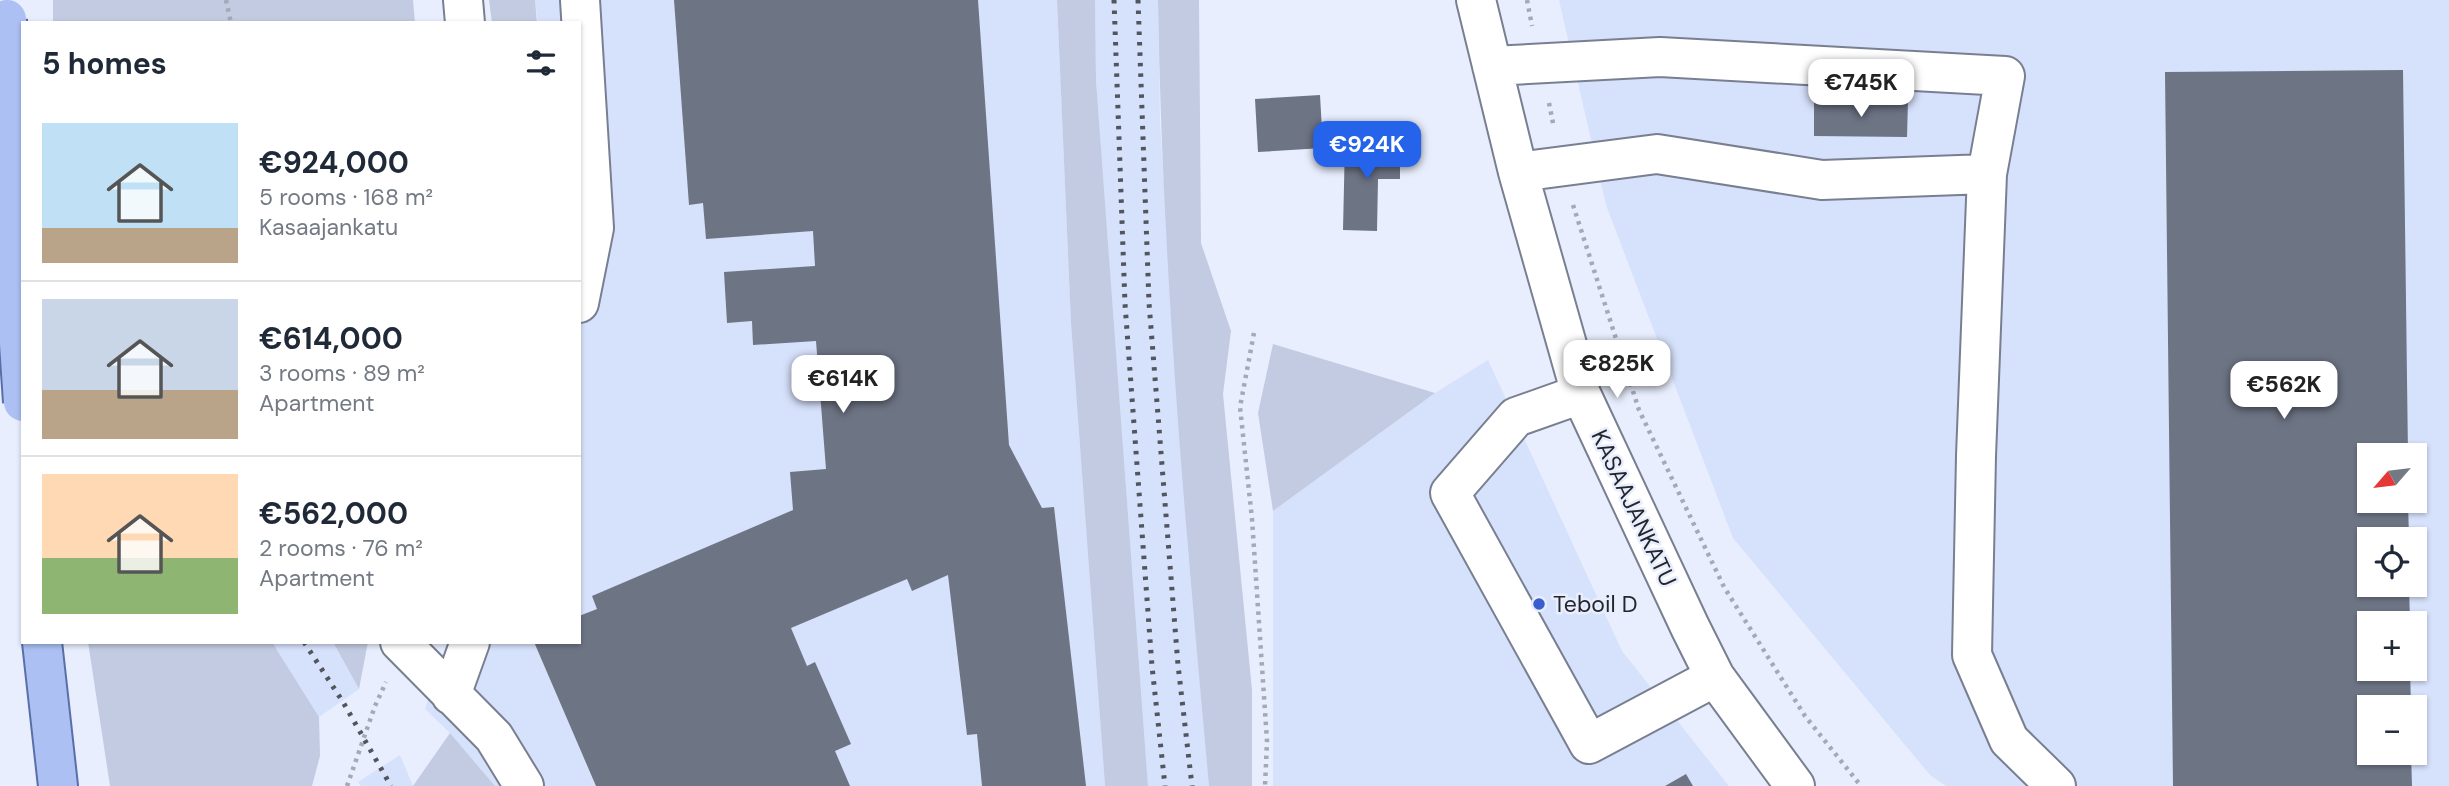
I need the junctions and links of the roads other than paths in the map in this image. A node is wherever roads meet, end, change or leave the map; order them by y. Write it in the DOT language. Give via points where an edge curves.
graph roads {
  1 [pos="463,0"];
  2 [pos="580,0"];
  3 [pos="1476,0"];
  4 [pos="7,9"];
  5 [pos="465,21"];
  6 [pos="1492,66"];
  7 [pos="1518,172"];
  8 [pos="1987,174"];
  9 [pos="581,293"];
  10 [pos="21,373"];
  11 [pos="1581,394"];
  12 [pos="42,644"];
  13 [pos="401,644"];
  14 [pos="469,644"];
  15 [pos="1715,677"];
  16 [pos="451,695"];
  17 [pos="58,786"];
  18 [pos="524,786"];
  19 [pos="1795,786"];
  20 [pos="2056,786"];
  1 -- 5 [label="street"];
  2 -- 9 [label="street" via="594,228"];
  3 -- 6 [label="street, KASAAJANKATU"];
  4 -- 10 [label="main road, bridge" via="9,198"];
  6 -- 7 [label="street, KASAAJANKATU"];
  6 -- 8 [label="street" via="1660,57 2005,76"];
  7 -- 8 [label="street" via="1657,154 1822,180"];
  7 -- 11 [label="street, KASAAJANKATU"];
  8 -- 20 [label="street" via="1972,655 2009,740"];
  11 -- 15 [label="street, KASAAJANKATU"];
  11 -- 15 [label="street" via="1516,417 1450,493 1590,744"];
  12 -- 17 [label="main road"];
  13 -- 16 [label="street"];
  14 -- 16 [label="street"];
  15 -- 19 [label="street, KASAAJANKATU"];
  16 -- 18 [label="street" via="494,737"];
}
